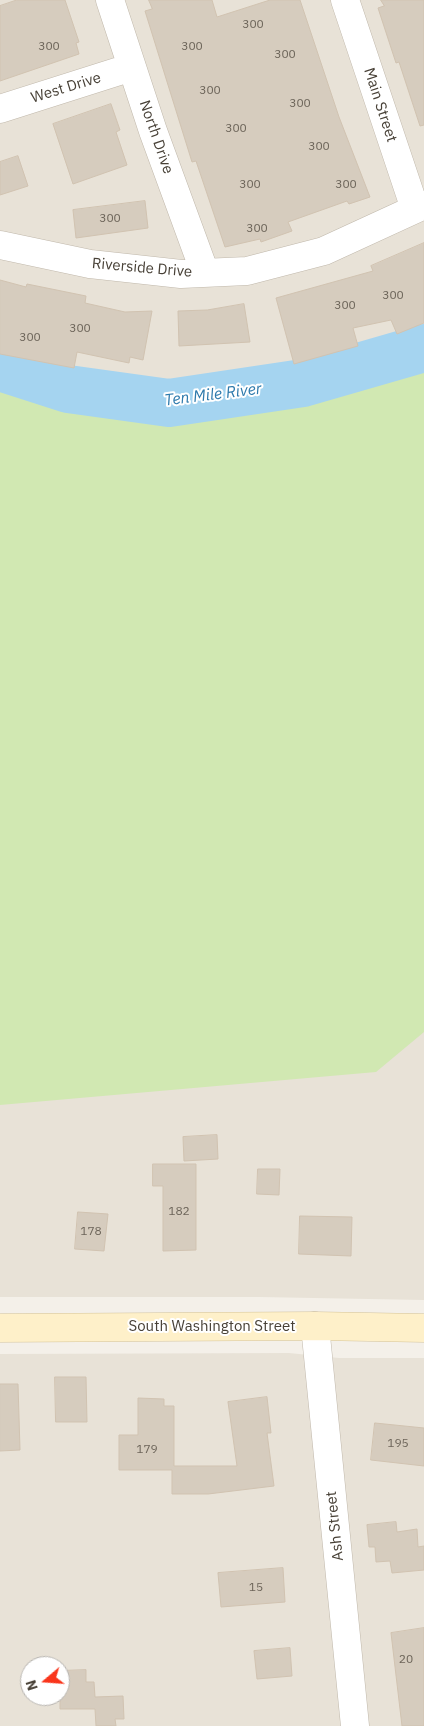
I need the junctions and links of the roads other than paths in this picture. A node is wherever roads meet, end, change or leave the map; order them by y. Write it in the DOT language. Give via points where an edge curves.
graph roads {
  1 [pos="110,0"];
  2 [pos="345,0"];
  3 [pos="132,67"];
  4 [pos="0,109"];
  5 [pos="419,207"];
  6 [pos="0,245"];
  7 [pos="205,273"];
  8 [pos="315,1326"];
  9 [pos="0,1328"];
  10 [pos="424,1328"];
  11 [pos="355,1726"];
  1 -- 3 [label="street, North Drive"];
  2 -- 5 [label="street, Main Street"];
  3 -- 4 [label="street, West Drive"];
  3 -- 7 [label="street, North Drive"];
  5 -- 7 [label="street, Riverside Drive" via="324,251 247,270"];
  6 -- 7 [label="street, Riverside Drive" via="90,264 181,274"];
  8 -- 9 [label="main road, South Washington Street"];
  8 -- 10 [label="main road, South Washington Street"];
  8 -- 11 [label="street, Ash Street"];
}
